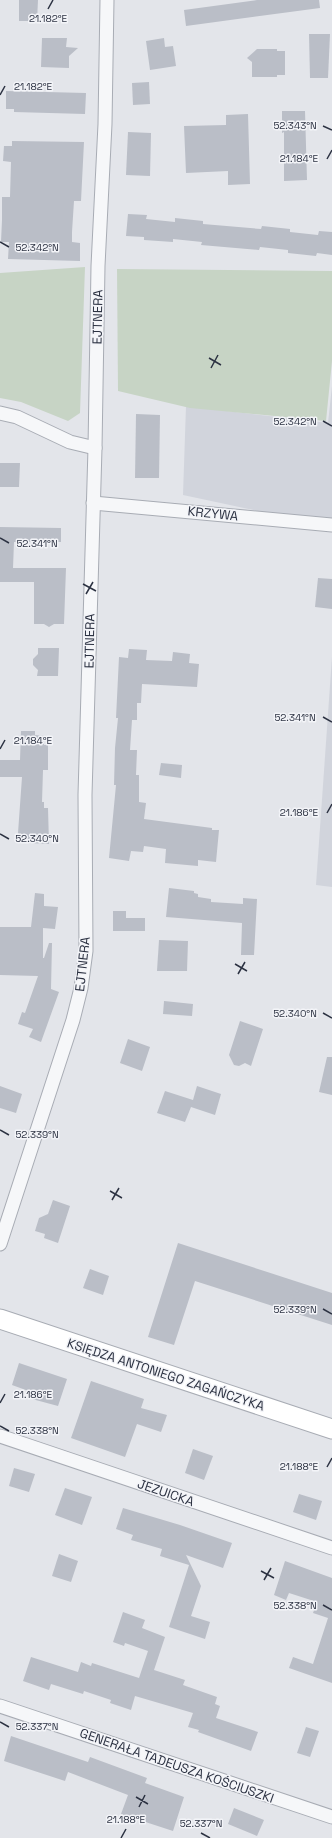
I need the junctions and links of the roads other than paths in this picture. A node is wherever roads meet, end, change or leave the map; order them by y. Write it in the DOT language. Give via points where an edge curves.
graph roads {
  1 [pos="107,0"];
  2 [pos="0,413"];
  3 [pos="95,448"];
  4 [pos="93,503"];
  5 [pos="332,525"];
  6 [pos="0,1244"];
  7 [pos="0,1320"];
  8 [pos="332,1429"];
  9 [pos="0,1436"];
  10 [pos="332,1548"];
  11 [pos="0,1706"];
  12 [pos="332,1817"];
  1 -- 3 [label="street, EJTNERA"];
  2 -- 3 [label="street" via="17,417 70,442"];
  3 -- 4 [label="street, EJTNERA"];
  4 -- 5 [label="street, KRZYWA"];
  4 -- 6 [label="street, EJTNERA" via="85,795 86,951 73,1020"];
  7 -- 8 [label="street, KSIĘDZA ANTONIEGO ZAGAŃCZYKA"];
  9 -- 10 [label="street, JEZUICKA"];
  11 -- 12 [label="street, GENERAŁA TADEUSZA KOŚCIUSZKI"];
}
